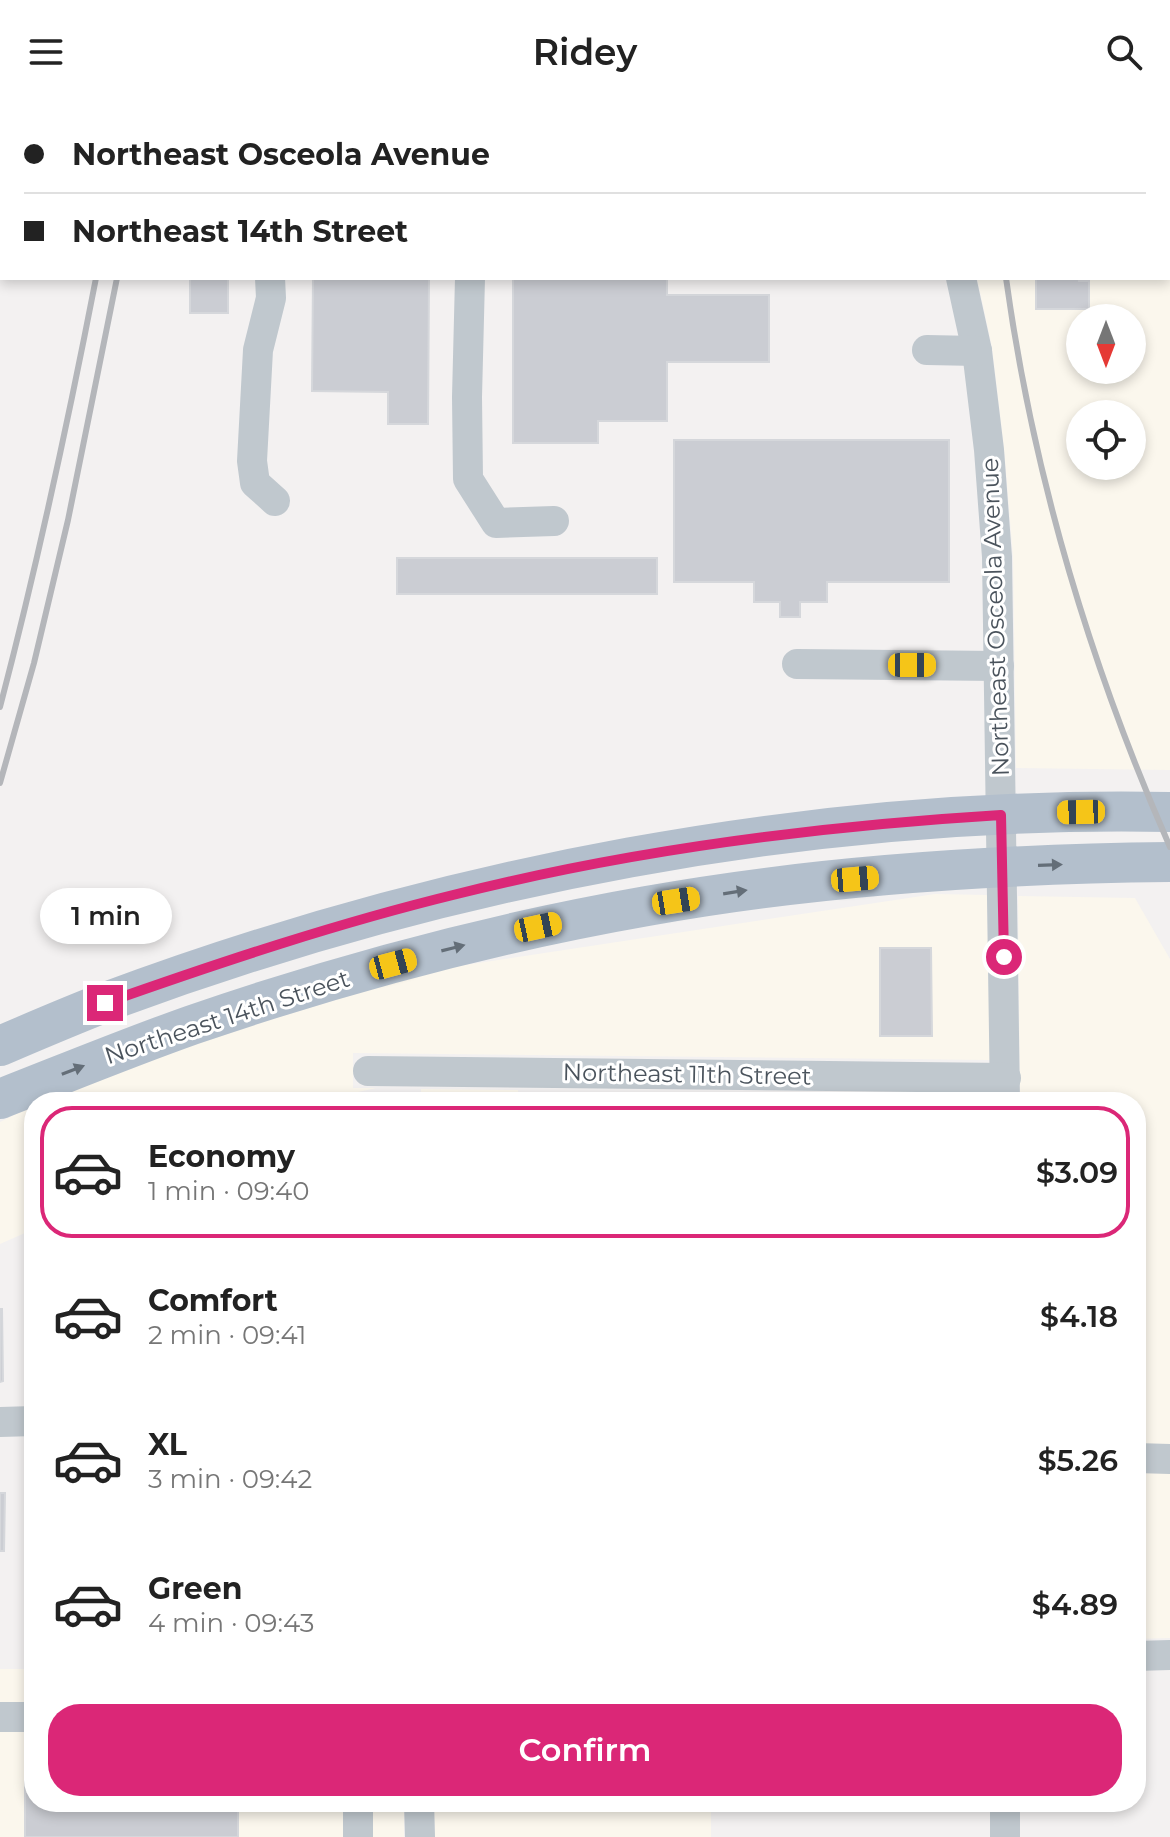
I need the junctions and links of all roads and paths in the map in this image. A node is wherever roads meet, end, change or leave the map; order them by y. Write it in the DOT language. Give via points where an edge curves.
graph roads {
  1 [pos="270,280"];
  2 [pos="470,280"];
  3 [pos="961,280"];
  4 [pos="927,350"];
  5 [pos="977,351"];
  6 [pos="275,501"];
  7 [pos="554,521"];
  8 [pos="797,664"];
  9 [pos="999,666"];
  10 [pos="1170,812"];
  11 [pos="1001,815"];
  12 [pos="1170,862"];
  13 [pos="1002,866"];
  14 [pos="0,1046"];
  15 [pos="368,1071"];
  16 [pos="1006,1090"];
  17 [pos="0,1099"];
  18 [pos="24,1421"];
  19 [pos="0,1422"];
  20 [pos="1146,1458"];
  21 [pos="1170,1459"];
  22 [pos="1170,1655"];
  23 [pos="1146,1656"];
  24 [pos="0,1717"];
  25 [pos="24,1717"];
  26 [pos="358,1812"];
  27 [pos="419,1812"];
  28 [pos="1005,1812"];
  29 [pos="358,1837"];
  30 [pos="420,1837"];
  31 [pos="1005,1837"];
  1 -- 6 [label="street" via="258,350 252,461 255,483"];
  2 -- 7 [label="street" via="468,479 496,523"];
  3 -- 5 [label="street, Northeast Osceola Avenue"];
  4 -- 5 [label="street"];
  5 -- 9 [label="street, Northeast Osceola Avenue" via="991,466"];
  8 -- 9 [label="street"];
  9 -- 11 [label="street, Northeast Osceola Avenue"];
  10 -- 11 [label="main road, Northeast 14th Street"];
  11 -- 13 [label="street, Northeast Osceola Avenue"];
  11 -- 14 [label="main road, Northeast 14th Street" via="740,840 471,890 223,961"];
  13 -- 12 [label="main road, Northeast 14th Street, one-way"];
  13 -- 16 [label="street, Northeast Osceola Avenue"];
  17 -- 13 [label="main road, Northeast 14th Street, one-way" via="281,996 524,931 761,888"];
  15 -- 16 [label="street, Northeast 11th Street"];
  18 -- 19 [label="street"];
  20 -- 21 [label="street"];
  22 -- 23 [label="street"];
  24 -- 25 [label="street"];
  26 -- 29 [label="street"];
  27 -- 30 [label="street"];
  28 -- 31 [label="street"];
}
